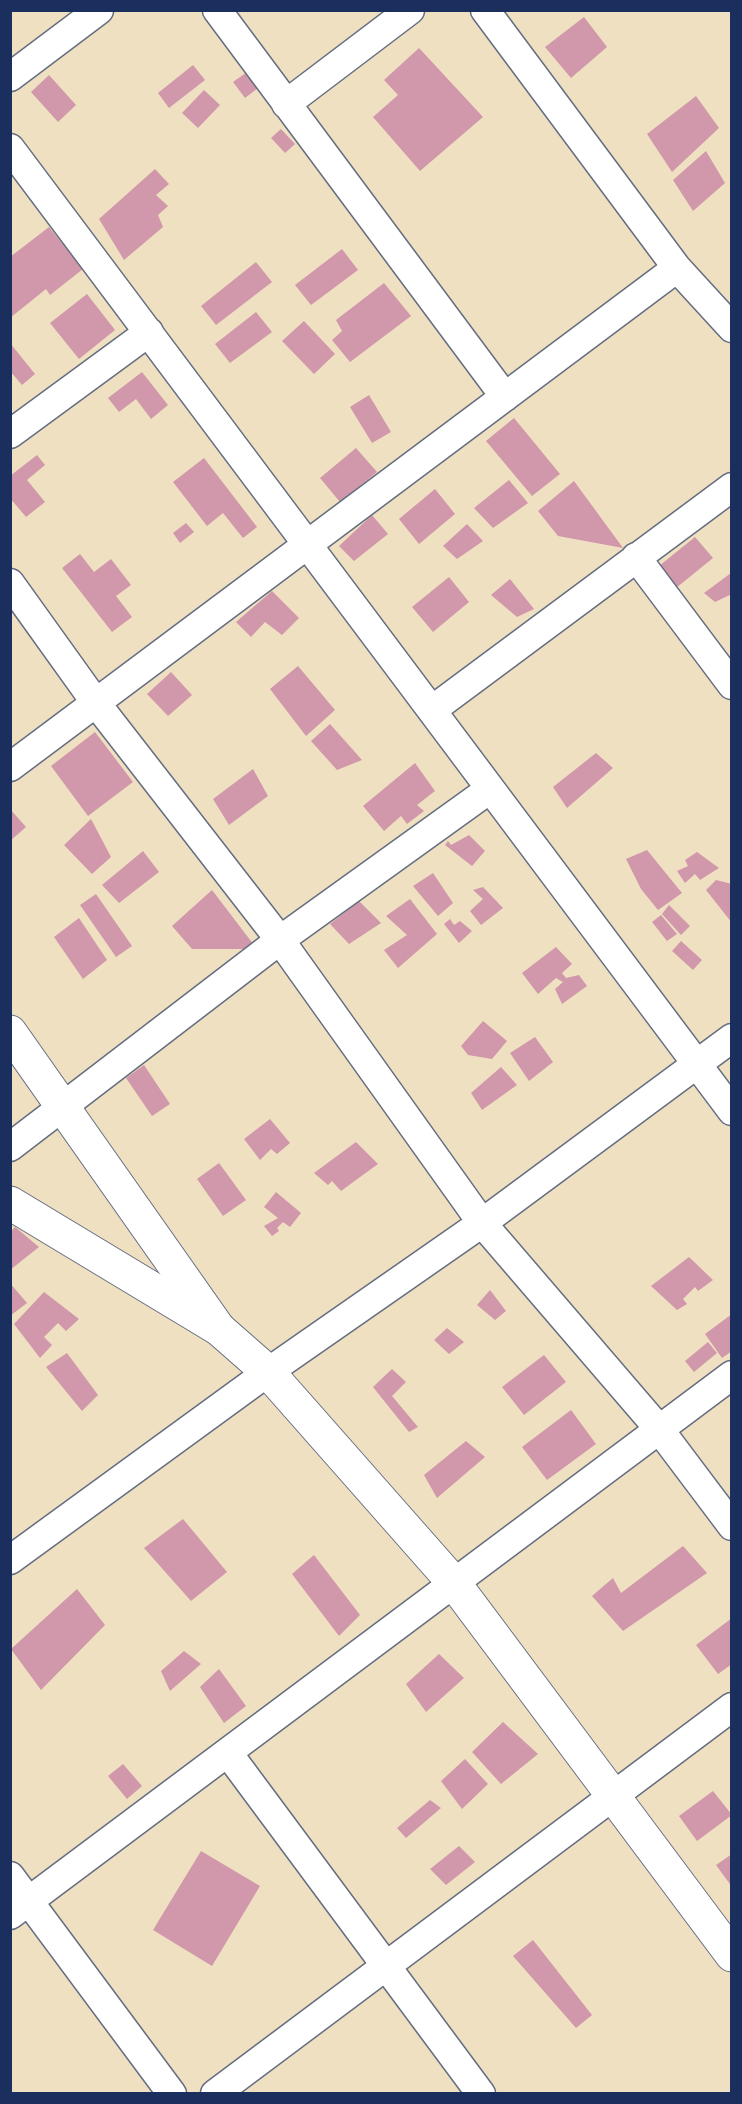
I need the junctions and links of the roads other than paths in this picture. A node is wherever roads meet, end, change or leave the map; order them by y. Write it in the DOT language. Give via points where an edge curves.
graph roads {
  1 [pos="99,10"];
  2 [pos="217,10"];
  3 [pos="410,10"];
  4 [pos="485,10"];
  5 [pos="10,77"];
  6 [pos="286,104"];
  7 [pos="10,148"];
  8 [pos="677,268"];
  9 [pos="732,328"];
  10 [pos="149,332"];
  11 [pos="504,397"];
  12 [pos="10,434"];
  13 [pos="732,487"];
  14 [pos="307,545"];
  15 [pos="636,557"];
  16 [pos="10,583"];
  17 [pos="732,685"];
  18 [pos="96,703"];
  19 [pos="432,710"];
  20 [pos="10,767"];
  21 [pos="490,789"];
  22 [pos="280,939"];
  23 [pos="10,1032"];
  24 [pos="732,1038"];
  25 [pos="696,1064"];
  26 [pos="62,1107"];
  27 [pos="732,1111"];
  28 [pos="10,1147"];
  29 [pos="10,1203"];
  30 [pos="482,1223"];
  31 [pos="219,1329"];
  32 [pos="268,1372"];
  33 [pos="732,1375"];
  34 [pos="659,1429"];
  35 [pos="732,1526"];
  36 [pos="10,1560"];
  37 [pos="454,1583"];
  38 [pos="732,1707"];
  39 [pos="228,1753"];
  40 [pos="613,1796"];
  41 [pos="10,1876"];
  42 [pos="20,1908"];
  43 [pos="732,1955"];
  44 [pos="386,1966"];
  45 [pos="172,2094"];
  46 [pos="215,2094"];
  47 [pos="481,2094"];
  1 -- 5 [label="street"];
  2 -- 6 [label="street"];
  3 -- 6 [label="street"];
  4 -- 8 [label="street"];
  6 -- 11 [label="street"];
  7 -- 10 [label="street"];
  8 -- 9 [label="street"];
  8 -- 11 [label="street"];
  10 -- 12 [label="street"];
  10 -- 14 [label="street"];
  11 -- 14 [label="street"];
  13 -- 15 [label="street"];
  14 -- 18 [label="street"];
  14 -- 19 [label="street"];
  15 -- 17 [label="street"];
  15 -- 19 [label="street"];
  16 -- 18 [label="street"];
  18 -- 20 [label="street"];
  18 -- 22 [label="street"];
  19 -- 21 [label="street"];
  21 -- 22 [label="street"];
  21 -- 25 [label="street"];
  22 -- 26 [label="street"];
  22 -- 30 [label="street"];
  23 -- 26 [label="main road"];
  24 -- 25 [label="street"];
  25 -- 27 [label="street"];
  25 -- 30 [label="street"];
  26 -- 28 [label="street"];
  26 -- 31 [label="main road"];
  29 -- 31 [label="main road"];
  30 -- 32 [label="street"];
  30 -- 34 [label="street"];
  31 -- 32 [label="main road"];
  32 -- 36 [label="street"];
  32 -- 37 [label="main road"];
  33 -- 34 [label="street"];
  34 -- 35 [label="street"];
  34 -- 37 [label="street"];
  37 -- 39 [label="street"];
  37 -- 40 [label="main road"];
  38 -- 40 [label="street"];
  39 -- 42 [label="street"];
  39 -- 44 [label="street"];
  40 -- 43 [label="main road"];
  40 -- 44 [label="street"];
  41 -- 42 [label="street"];
  42 -- 45 [label="street"];
  44 -- 46 [label="street"];
  44 -- 47 [label="street"];
}
